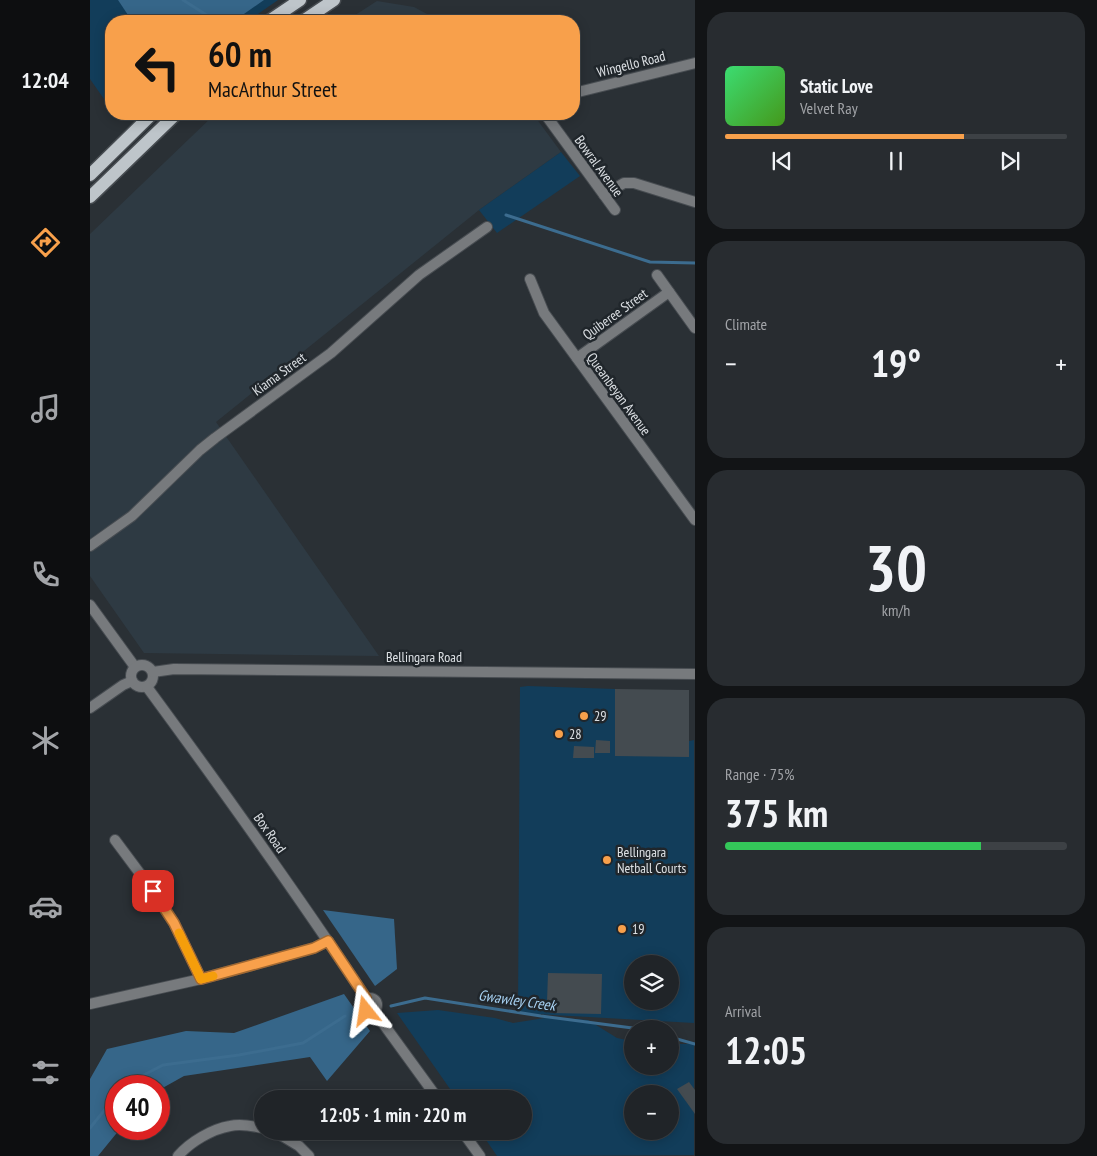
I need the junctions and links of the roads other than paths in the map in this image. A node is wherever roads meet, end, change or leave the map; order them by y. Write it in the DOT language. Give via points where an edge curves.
graph roads {
  1 [pos="300,0"];
  2 [pos="334,0"];
  3 [pos="278,15"];
  4 [pos="312,15"];
  5 [pos="694,63"];
  6 [pos="580,92"];
  7 [pos="146,120"];
  8 [pos="170,120"];
  9 [pos="549,120"];
  10 [pos="90,175"];
  11 [pos="604,195"];
  12 [pos="90,197"];
  13 [pos="694,202"];
  14 [pos="615,210"];
  15 [pos="487,227"];
  16 [pos="657,275"];
  17 [pos="530,279"];
  18 [pos="669,292"];
  19 [pos="694,328"];
  20 [pos="577,358"];
  21 [pos="694,520"];
  22 [pos="90,546"];
  23 [pos="90,606"];
  24 [pos="135,667"];
  25 [pos="153,672"];
  26 [pos="694,674"];
  27 [pos="132,681"];
  28 [pos="147,687"];
  29 [pos="90,708"];
  30 [pos="115,840"];
  31 [pos="328,941"];
  32 [pos="201,979"];
  33 [pos="90,1004"];
  34 [pos="432,1090"];
  35 [pos="254,1127"];
  36 [pos="289,1140"];
  37 [pos="468,1140"];
  38 [pos="178,1156"];
  39 [pos="309,1156"];
  40 [pos="480,1156"];
  1 -- 3 [label="main road"];
  2 -- 4 [label="main road"];
  5 -- 6 [label="street, Wingello Road"];
  7 -- 10 [label="main road"];
  8 -- 12 [label="main road"];
  9 -- 11 [label="street, Bowral Avenue"];
  11 -- 13 [label="street" via="624,183 634,183"];
  11 -- 14 [label="street, Bowral Avenue"];
  15 -- 22 [label="street, Kiama Street" via="420,275 331,353 215,438 136,512"];
  16 -- 18 [label="street"];
  17 -- 20 [label="street, Queanbeyan Avenue" via="544,312"];
  18 -- 19 [label="street"];
  18 -- 20 [label="street, Quiberee Street"];
  20 -- 21 [label="street, Queanbeyan Avenue"];
  23 -- 24 [label="street"];
  24 -- 25 [label="street" via="145,665"];
  24 -- 27 [label="street"];
  25 -- 26 [label="street, Bellingara Road" via="174,669"];
  25 -- 28 [label="street" via="153,679"];
  27 -- 28 [label="street" via="136,686"];
  27 -- 29 [label="street"];
  28 -- 31 [label="street, Box Road"];
  30 -- 32 [label="street" via="174,923"];
  31 -- 32 [label="street" via="314,948"];
  31 -- 34 [label="street, Box Road" via="366,998 364,1009 374,1010"];
  32 -- 33 [label="street"];
  35 -- 38 [label="street" via="231,1126 208,1134"];
  36 -- 39 [label="street"];
  37 -- 40 [label="street"];
}
